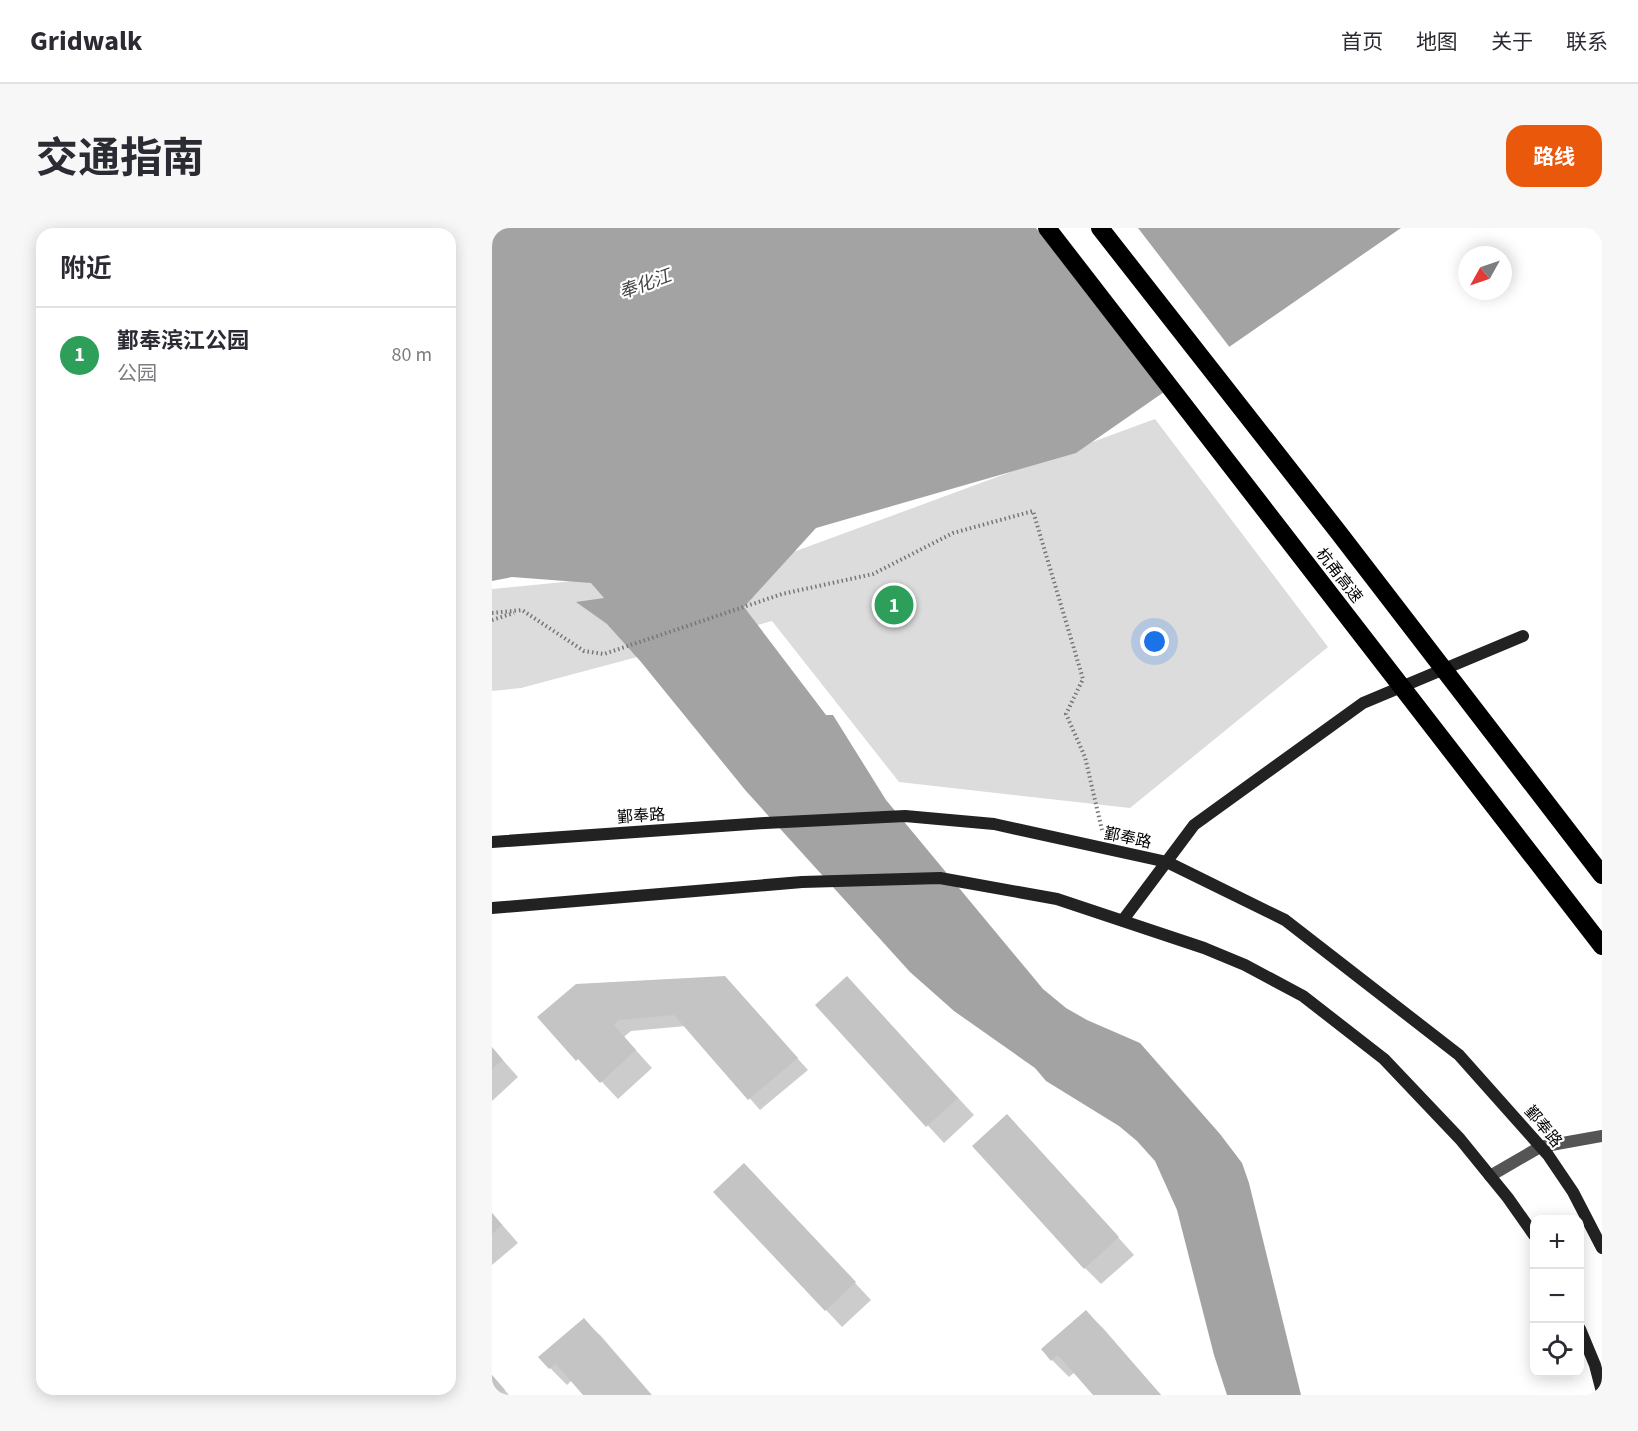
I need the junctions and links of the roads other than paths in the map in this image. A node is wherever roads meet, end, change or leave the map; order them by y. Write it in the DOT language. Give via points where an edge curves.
graph roads {
  1 [pos="1047,228"];
  2 [pos="1100,228"];
  3 [pos="1523,636"];
  4 [pos="492,842"];
  5 [pos="1167,862"];
  6 [pos="1602,875"];
  7 [pos="492,908"];
  8 [pos="1123,920"];
  9 [pos="1602,946"];
  10 [pos="1602,1136"];
  11 [pos="1540,1147"];
  12 [pos="1490,1176"];
  13 [pos="1530,1230"];
  14 [pos="1602,1248"];
  15 [pos="1584,1339"];
  16 [pos="1602,1392"];
  1 -- 9 [label="highway, 杭甬高速"];
  2 -- 6 [label="highway, 杭甬高速"];
  3 -- 5 [label="main road" via="1363,703 1194,825"];
  4 -- 5 [label="main road, 鄞奉路" via="895,816 994,824"];
  5 -- 8 [label="main road"];
  5 -- 11 [label="main road, 鄞奉路" via="1285,920 1459,1055"];
  7 -- 8 [label="main road" via="802,882 940,878 1057,899"];
  8 -- 12 [label="main road" via="1245,965 1304,996 1384,1059"];
  10 -- 11 [label="street"];
  11 -- 12 [label="street"];
  11 -- 14 [label="main road, 鄞奉路" via="1573,1192"];
  12 -- 13 [label="main road"];
  15 -- 16 [label="main road"];
}
